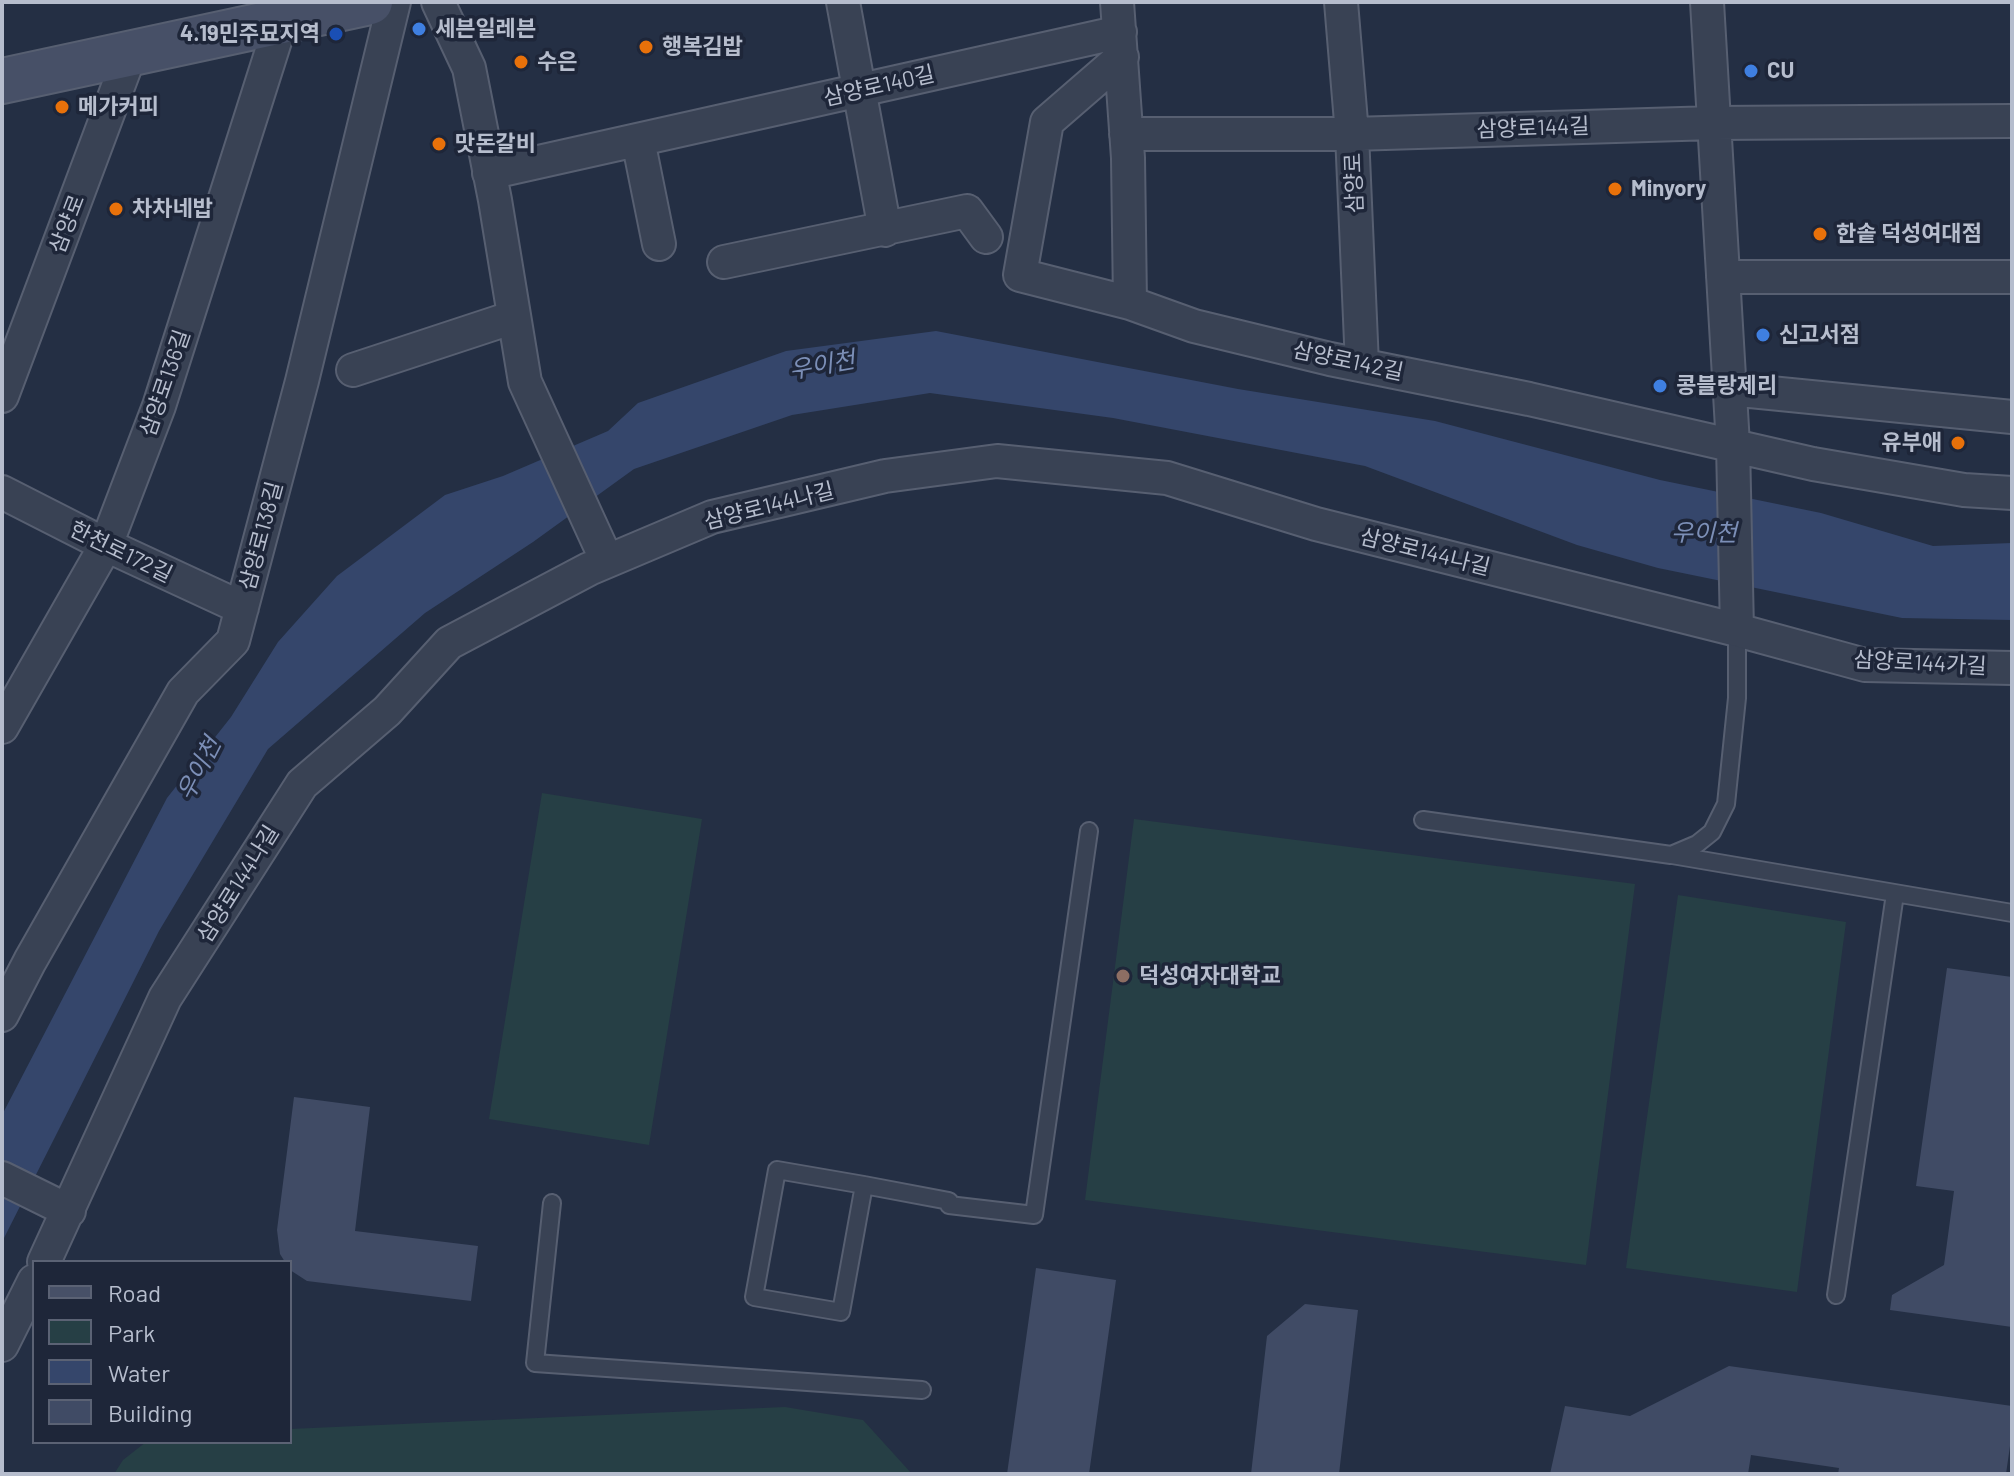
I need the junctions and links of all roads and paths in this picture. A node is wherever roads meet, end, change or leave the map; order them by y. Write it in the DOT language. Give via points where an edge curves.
graph roads {
  1 [pos="370,2"];
  2 [pos="394,2"];
  3 [pos="438,2"];
  4 [pos="843,2"];
  5 [pos="1341,2"];
  6 [pos="1707,2"];
  7 [pos="304,11"];
  8 [pos="1120,30"];
  9 [pos="131,52"];
  10 [pos="11,86"];
  11 [pos="859,90"];
  12 [pos="2012,121"];
  13 [pos="1714,123"];
  14 [pos="1126,134"];
  15 [pos="1352,134"];
  16 [pos="638,140"];
  17 [pos="489,173"];
  18 [pos="885,230"];
  19 [pos="986,237"];
  20 [pos="659,244"];
  21 [pos="724,262"];
  22 [pos="1723,277"];
  23 [pos="2012,277"];
  24 [pos="1130,303"];
  25 [pos="514,317"];
  26 [pos="1362,365"];
  27 [pos="353,370"];
  28 [pos="1730,389"];
  29 [pos="2,396"];
  30 [pos="2012,417"];
  31 [pos="1733,445"];
  32 [pos="2,492"];
  33 [pos="2012,493"];
  34 [pos="106,545"];
  35 [pos="607,561"];
  36 [pos="242,608"];
  37 [pos="1737,630"];
  38 [pos="2012,668"];
  39 [pos="2,727"];
  40 [pos="1423,820"];
  41 [pos="1089,831"];
  42 [pos="1671,855"];
  43 [pos="1895,894"];
  44 [pos="2012,913"];
  45 [pos="2,1015"];
  46 [pos="2,1178"];
  47 [pos="864,1185"];
  48 [pos="552,1203"];
  49 [pos="69,1211"];
  50 [pos="45,1260"];
  51 [pos="32,1285"];
  52 [pos="1836,1295"];
  53 [pos="2,1345"];
  54 [pos="922,1390"];
  1 -- 7 [label="main road"];
  2 -- 36 [label="street, 삼양로138길"];
  3 -- 17 [label="street" via="469,68"];
  4 -- 11 [label="street"];
  5 -- 15 [label="street, 삼양로"];
  6 -- 13 [label="street"];
  7 -- 9 [label="main road"];
  7 -- 34 [label="street, 삼양로136길"];
  8 -- 11 [label="street, 삼양로140길"];
  8 -- 14 [label="street"];
  8 -- 24 [label="street, 삼양로142길" via="1047,122 1020,275"];
  9 -- 10 [label="main road"];
  9 -- 29 [label="street, 삼양로"];
  11 -- 16 [label="street, 삼양로140길"];
  11 -- 18 [label="street"];
  12 -- 13 [label="street, 삼양로144길"];
  13 -- 15 [label="street, 삼양로144길"];
  13 -- 22 [label="street"];
  14 -- 15 [label="street"];
  14 -- 24 [label="street"];
  15 -- 26 [label="street, 삼양로"];
  16 -- 17 [label="street, 삼양로140길"];
  16 -- 20 [label="street"];
  17 -- 25 [label="street"];
  18 -- 19 [label="street" via="967,211"];
  18 -- 21 [label="street"];
  22 -- 23 [label="street"];
  22 -- 28 [label="street"];
  24 -- 26 [label="street, 삼양로142길" via="1194,326"];
  25 -- 27 [label="street"];
  25 -- 35 [label="street" via="525,382"];
  26 -- 31 [label="street, 삼양로142길"];
  28 -- 30 [label="street"];
  28 -- 31 [label="street"];
  31 -- 33 [label="street" via="1964,490"];
  31 -- 37 [label="street"];
  32 -- 34 [label="street, 한천로172길"];
  34 -- 36 [label="street, 한천로172길"];
  34 -- 39 [label="street, 삼양로136길"];
  35 -- 37 [label="street, 삼양로144나길" via="712,517 885,476 997,461 1167,478 1316,524"];
  35 -- 49 [label="street, 삼양로144나길" via="449,643 387,711 302,784 165,998"];
  36 -- 45 [label="street, 삼양로138길" via="233,641 183,692"];
  37 -- 38 [label="street, 삼양로144가길" via="1865,665"];
  37 -- 42 [label="lane" via="1737,698 1726,804 1712,832"];
  40 -- 42 [label="lane"];
  41 -- 47 [label="lane" via="1034,1215"];
  42 -- 43 [label="lane"];
  43 -- 44 [label="lane"];
  43 -- 52 [label="lane"];
  46 -- 49 [label="street"];
  47 -- 47 [label="lane" via="777,1170 754,1297 841,1312"];
  48 -- 54 [label="lane" via="535,1363"];
  49 -- 50 [label="street, 삼양로144나길"];
  51 -- 53 [label="street"];
}
